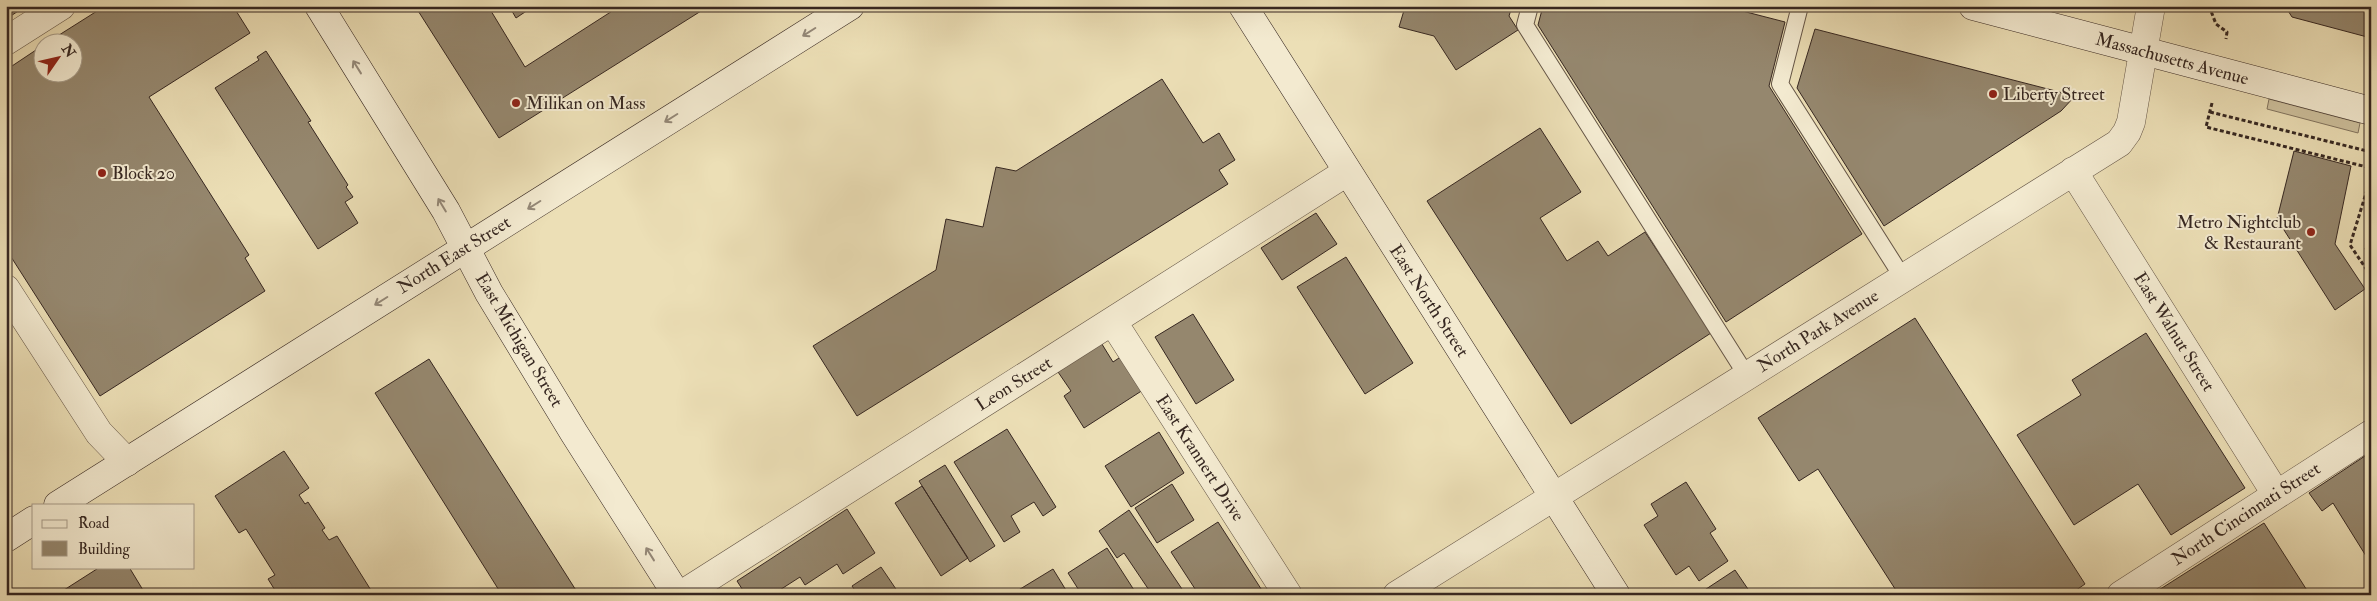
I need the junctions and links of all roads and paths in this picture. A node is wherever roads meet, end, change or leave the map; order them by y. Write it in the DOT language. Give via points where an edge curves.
graph roads {
  1 [pos="61,6"];
  2 [pos="319,6"];
  3 [pos="850,6"];
  4 [pos="1242,6"];
  5 [pos="1530,6"];
  6 [pos="1800,6"];
  7 [pos="1973,6"];
  8 [pos="2151,6"];
  9 [pos="2209,6"];
  10 [pos="2227,32"];
  11 [pos="6,41"];
  12 [pos="2144,51"];
  13 [pos="2371,111"];
  14 [pos="2371,152"];
  15 [pos="2371,168"];
  16 [pos="1346,172"];
  17 [pos="2073,172"];
  18 [pos="2371,177"];
  19 [pos="466,248"];
  20 [pos="2371,276"];
  21 [pos="1902,278"];
  22 [pos="6,289"];
  23 [pos="1113,322"];
  24 [pos="1747,376"];
  25 [pos="2371,434"];
  26 [pos="127,462"];
  27 [pos="2276,494"];
  28 [pos="1554,497"];
  29 [pos="60,504"];
  30 [pos="32,521"];
  31 [pos="6,538"];
  32 [pos="676,595"];
  33 [pos="681,595"];
  34 [pos="1288,595"];
  35 [pos="1398,595"];
  36 [pos="1616,595"];
  37 [pos="2121,595"];
  1 -- 11 [label="street"];
  19 -- 2 [label="street, East Michigan Street, one-way"];
  3 -- 19 [label="street, North East Street, one-way"];
  4 -- 16 [label="street, East North Street"];
  5 -- 24 [label="lane" via="1525,25"];
  6 -- 21 [label="lane" via="1780,84"];
  7 -- 12 [label="street, Massachusetts Avenue"];
  8 -- 12 [label="street, North Park Avenue"];
  9 -- 10 [label="path" via="2216,24"];
  12 -- 13 [label="street, Massachusetts Avenue"];
  12 -- 17 [label="street, North Park Avenue" via="2127,132 2119,143"];
  14 -- 15 [label="path" via="2210,112 2206,127"];
  16 -- 23 [label="street, Leon Street"];
  16 -- 28 [label="street, East North Street"];
  17 -- 21 [label="street, North Park Avenue"];
  17 -- 27 [label="street, East Walnut Street"];
  18 -- 20 [label="path" via="2350,245"];
  19 -- 26 [label="street, North East Street, one-way"];
  32 -- 19 [label="street, East Michigan Street, one-way" via="489,293"];
  21 -- 24 [label="street, North Park Avenue"];
  22 -- 26 [label="street" via="99,434"];
  23 -- 33 [label="street, Leon Street"];
  23 -- 34 [label="street, East Krannert Drive"];
  24 -- 28 [label="street, North Park Avenue"];
  25 -- 27 [label="street, North Cincinnati Street"];
  26 -- 29 [label="street, North East Street"];
  27 -- 37 [label="street, North Cincinnati Street"];
  28 -- 35 [label="street, North Park Avenue"];
  28 -- 36 [label="street, East North Street"];
  30 -- 31 [label="street"];
}
